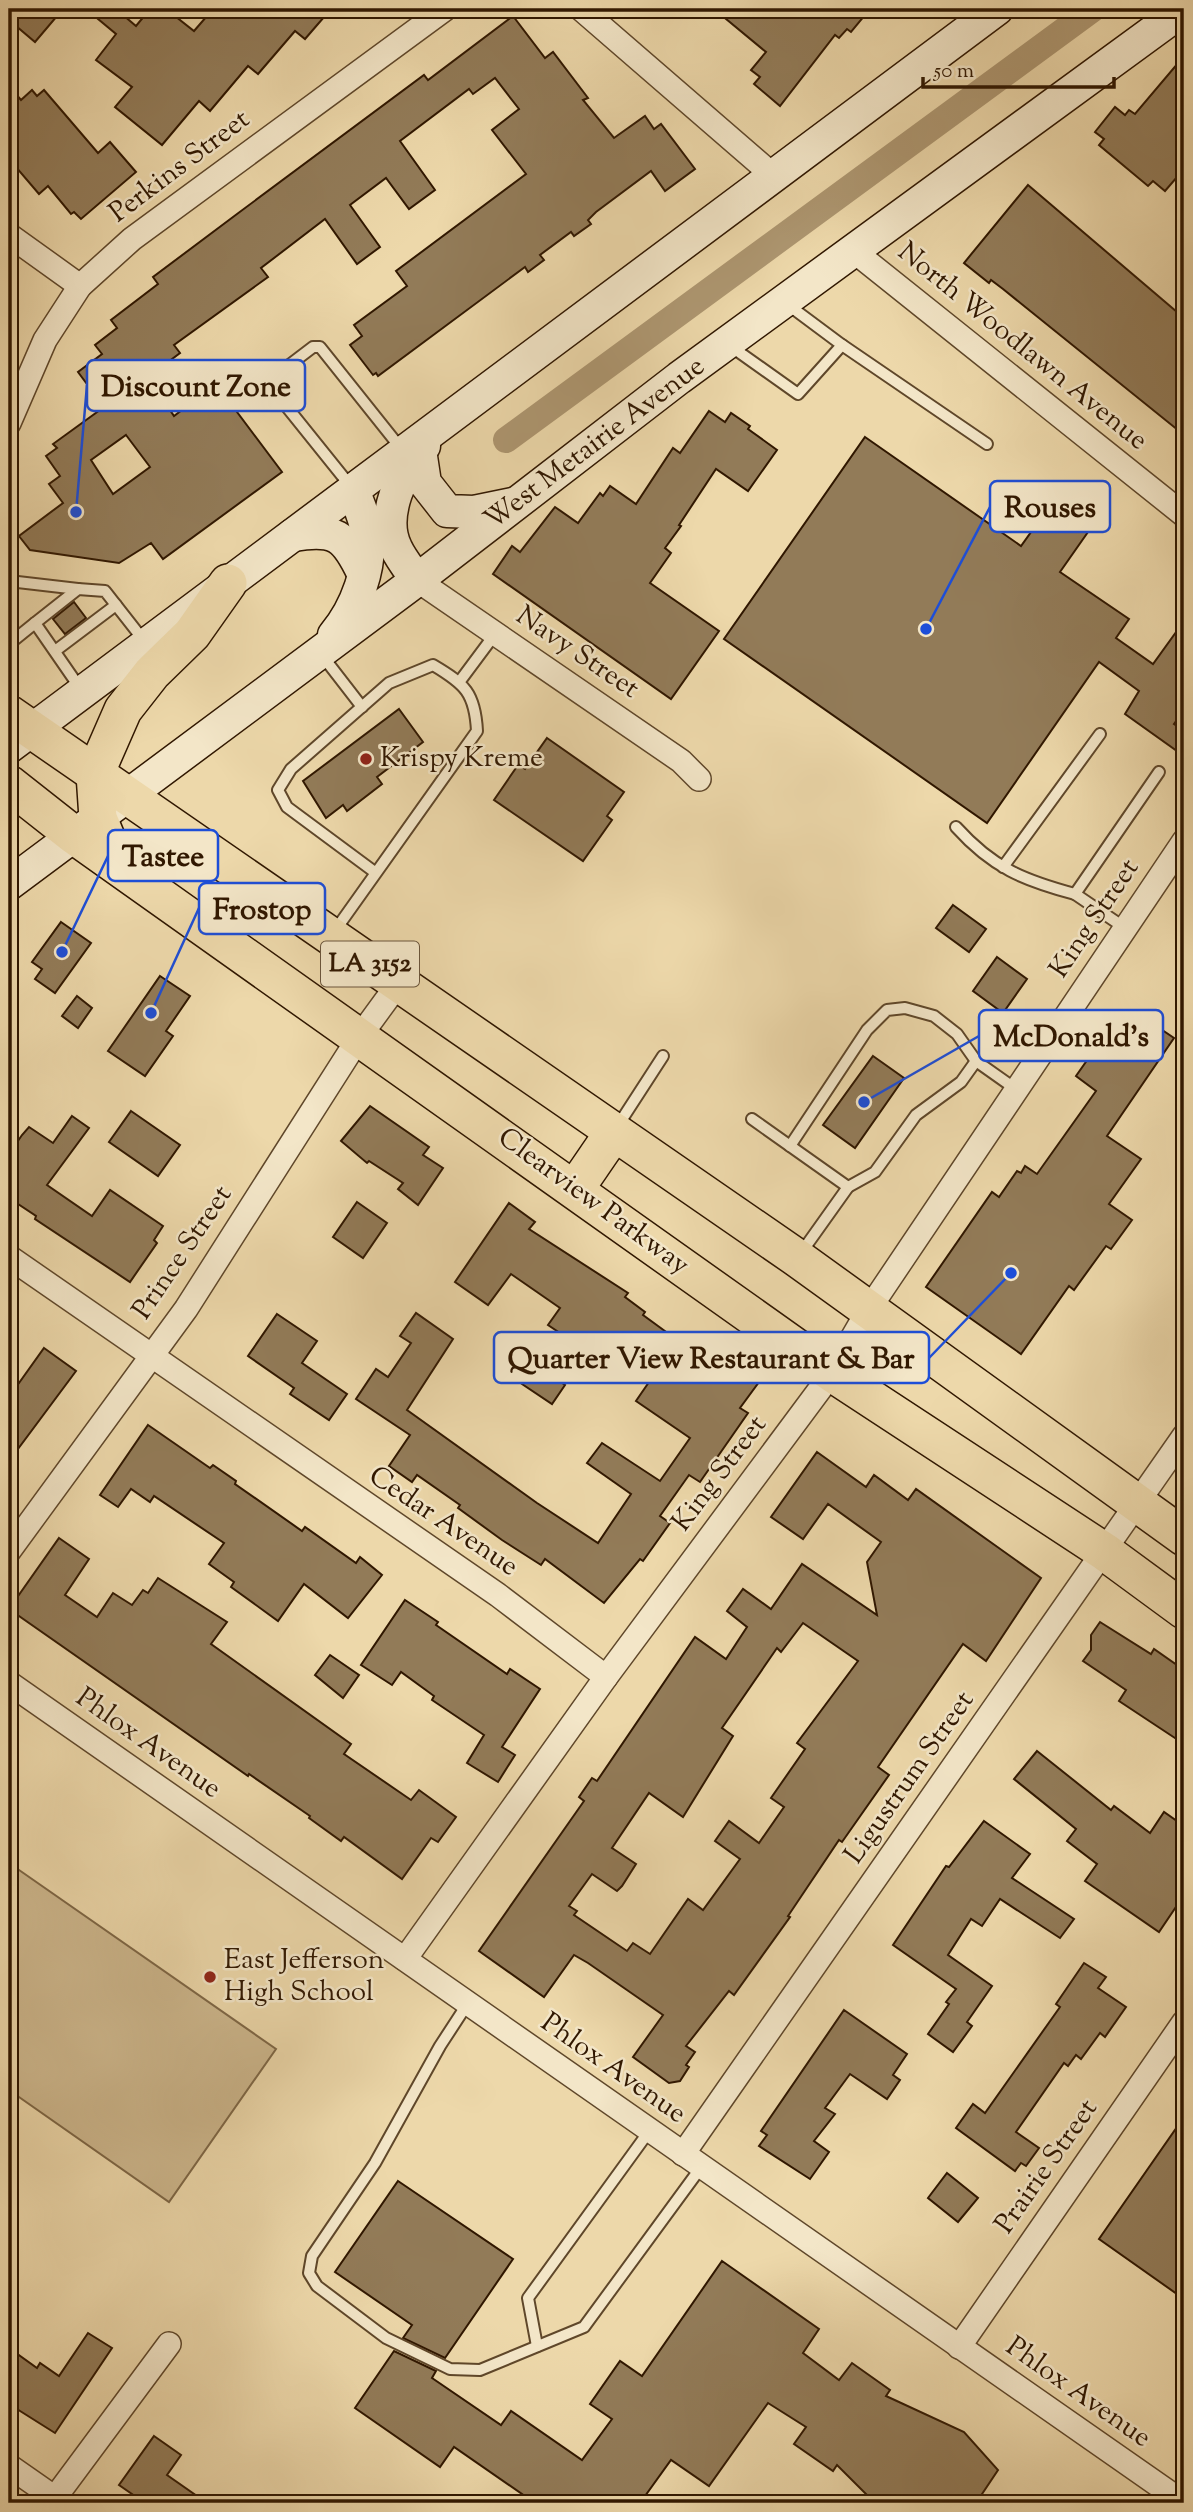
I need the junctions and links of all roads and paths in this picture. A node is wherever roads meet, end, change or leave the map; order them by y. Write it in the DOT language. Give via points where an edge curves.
graph roads {
  1 [pos="445,9"];
  2 [pos="581,9"];
  3 [pos="997,9"];
  4 [pos="1184,9"];
  5 [pos="775,177"];
  6 [pos="9,235"];
  7 [pos="855,252"];
  8 [pos="79,286"];
  9 [pos="784,303"];
  10 [pos="727,344"];
  11 [pos="842,345"];
  12 [pos="9,423"];
  13 [pos="987,444"];
  14 [pos="412,451"];
  15 [pos="353,490"];
  16 [pos="518,503"];
  17 [pos="1184,515"];
  18 [pos="293,535"];
  19 [pos="363,573"];
  20 [pos="417,580"];
  21 [pos="9,581"];
  22 [pos="228,583"];
  23 [pos="78,589"];
  24 [pos="116,605"];
  25 [pos="35,623"];
  26 [pos="495,634"];
  27 [pos="11,639"];
  28 [pos="146,644"];
  29 [pos="55,651"];
  30 [pos="320,652"];
  31 [pos="460,681"];
  32 [pos="83,691"];
  33 [pos="362,707"];
  34 [pos="16,730"];
  35 [pos="1100,734"];
  36 [pos="1159,772"];
  37 [pos="95,774"];
  38 [pos="699,779"];
  39 [pos="9,784"];
  40 [pos="100,816"];
  41 [pos="956,827"];
  42 [pos="1184,841"];
  43 [pos="1003,867"];
  44 [pos="376,873"];
  45 [pos="9,884"];
  46 [pos="1075,894"];
  47 [pos="1125,928"];
  48 [pos="330,937"];
  49 [pos="398,984"];
  50 [pos="360,1036"];
  51 [pos="663,1056"];
  52 [pos="976,1061"];
  53 [pos="1017,1090"];
  54 [pos="752,1119"];
  55 [pos="614,1132"];
  56 [pos="790,1146"];
  57 [pos="848,1187"];
  58 [pos="575,1189"];
  59 [pos="9,1257"];
  60 [pos="797,1258"];
  61 [pos="869,1309"];
  62 [pos="148,1356"];
  63 [pos="832,1373"];
  64 [pos="1184,1436"];
  65 [pos="1137,1504"];
  66 [pos="1184,1537"];
  67 [pos="9,1550"];
  68 [pos="1105,1552"];
  69 [pos="1184,1610"];
  70 [pos="606,1677"];
  71 [pos="9,1683"];
  72 [pos="405,1959"];
  73 [pos="468,2003"];
  74 [pos="1184,2022"];
  75 [pos="650,2130"];
  76 [pos="693,2160"];
  77 [pos="169,2344"];
  78 [pos="537,2346"];
  79 [pos="959,2347"];
  80 [pos="9,2466"];
  81 [pos="56,2502"];
  82 [pos="1184,2503"];
  1 -- 8 [label="street, Perkins Street" via="132,239"];
  2 -- 5 [label="street"];
  3 -- 5 [label="main road"];
  4 -- 7 [label="main road, West Metairie Avenue"];
  5 -- 14 [label="main road"];
  6 -- 8 [label="street"];
  7 -- 9 [label="main road, West Metairie Avenue"];
  7 -- 17 [label="street, North Woodlawn Avenue"];
  8 -- 12 [label="street, Perkins Street" via="45,340"];
  9 -- 10 [label="main road, West Metairie Avenue"];
  9 -- 11 [label="lane"];
  10 -- 11 [label="lane" via="799,394"];
  10 -- 16 [label="main road, West Metairie Avenue"];
  11 -- 13 [label="lane"];
  14 -- 15 [label="main road"];
  14 -- 15 [label="lane" via="320,347 313,347 271,379 270,386"];
  14 -- 16 [label="main road" via="425,483 447,511 474,512"];
  14 -- 20 [label="main road" via="391,510 394,546"];
  15 -- 18 [label="main road"];
  15 -- 19 [label="main road" via="367,532"];
  16 -- 20 [label="main road, West Metairie Avenue"];
  18 -- 19 [label="main road" via="335,534 351,548"];
  18 -- 22 [label="main road"];
  19 -- 30 [label="main road" via="360,590 341,626"];
  20 -- 26 [label="street, Navy Street"];
  20 -- 30 [label="main road, West Metairie Avenue"];
  21 -- 23 [label="lane"];
  22 -- 28 [label="main road"];
  22 -- 37 [label="highway" via="192,634 123,710"];
  23 -- 24 [label="lane" via="105,591"];
  23 -- 25 [label="lane"];
  24 -- 28 [label="lane"];
  24 -- 29 [label="lane"];
  25 -- 27 [label="lane"];
  25 -- 29 [label="lane"];
  26 -- 31 [label="lane"];
  26 -- 38 [label="street, Navy Street" via="681,761"];
  28 -- 32 [label="main road"];
  29 -- 32 [label="lane"];
  30 -- 33 [label="lane"];
  30 -- 40 [label="main road, West Metairie Avenue"];
  31 -- 33 [label="lane" via="433,665 390,683"];
  31 -- 44 [label="lane" via="475,704 477,731"];
  32 -- 34 [label="main road"];
  33 -- 44 [label="lane" via="291,769 278,790 287,807"];
  34 -- 37 [label="highway"];
  35 -- 43 [label="lane"];
  36 -- 46 [label="lane"];
  37 -- 40 [label="highway"];
  39 -- 40 [label="highway, Clearview Parkway / LA 3152"];
  40 -- 45 [label="main road, West Metairie Avenue"];
  40 -- 48 [label="highway, Clearview Parkway / LA 3152"];
  40 -- 50 [label="highway, Clearview Parkway / LA 3152" via="135,878"];
  41 -- 43 [label="lane" via="979,852"];
  42 -- 47 [label="street, King Street"];
  43 -- 46 [label="lane" via="1027,881"];
  44 -- 48 [label="lane"];
  46 -- 47 [label="lane"];
  47 -- 53 [label="street, King Street"];
  48 -- 49 [label="highway, Clearview Parkway / LA 3152"];
  49 -- 50 [label="street, Prince Street"];
  49 -- 55 [label="highway, Clearview Parkway / LA 3152"];
  50 -- 58 [label="highway, Clearview Parkway / LA 3152"];
  50 -- 62 [label="street, Prince Street" via="186,1309"];
  51 -- 55 [label="lane"];
  52 -- 53 [label="lane"];
  52 -- 56 [label="lane" via="957,1034 934,1016 905,1008 887,1010 867,1030"];
  52 -- 57 [label="lane" via="961,1082 916,1115 875,1172"];
  53 -- 61 [label="street, King Street"];
  54 -- 56 [label="lane"];
  55 -- 58 [label="highway"];
  55 -- 60 [label="highway, Clearview Parkway / LA 3152"];
  56 -- 57 [label="lane"];
  57 -- 60 [label="lane"];
  58 -- 63 [label="highway, Clearview Parkway / LA 3152"];
  59 -- 62 [label="street"];
  60 -- 61 [label="highway, Clearview Parkway / LA 3152"];
  61 -- 63 [label="street, King Street"];
  61 -- 65 [label="highway, Clearview Parkway / LA 3152"];
  62 -- 67 [label="street, Prince Street"];
  62 -- 70 [label="street, Cedar Avenue" via="498,1595"];
  63 -- 68 [label="highway, Clearview Parkway / LA 3152"];
  63 -- 70 [label="street, King Street"];
  64 -- 65 [label="street, Ligustrum Street"];
  65 -- 66 [label="highway, Clearview Parkway / LA 3152"];
  65 -- 68 [label="street, Ligustrum Street"];
  68 -- 69 [label="highway, Clearview Parkway / LA 3152"];
  68 -- 76 [label="street, Ligustrum Street"];
  70 -- 72 [label="street, King Street"];
  71 -- 72 [label="street, Phlox Avenue"];
  72 -- 73 [label="street, Phlox Avenue"];
  73 -- 75 [label="street, Phlox Avenue"];
  73 -- 78 [label="lane" via="375,2163 312,2256 309,2273 317,2286 386,2338 450,2369 480,2370"];
  74 -- 79 [label="street, Prairie Street"];
  75 -- 76 [label="street, Phlox Avenue"];
  75 -- 78 [label="lane" via="528,2298"];
  76 -- 78 [label="lane" via="584,2327"];
  76 -- 79 [label="street, Phlox Avenue"];
  77 -- 81 [label="street"];
  79 -- 82 [label="street, Phlox Avenue"];
  80 -- 81 [label="street"];
}
